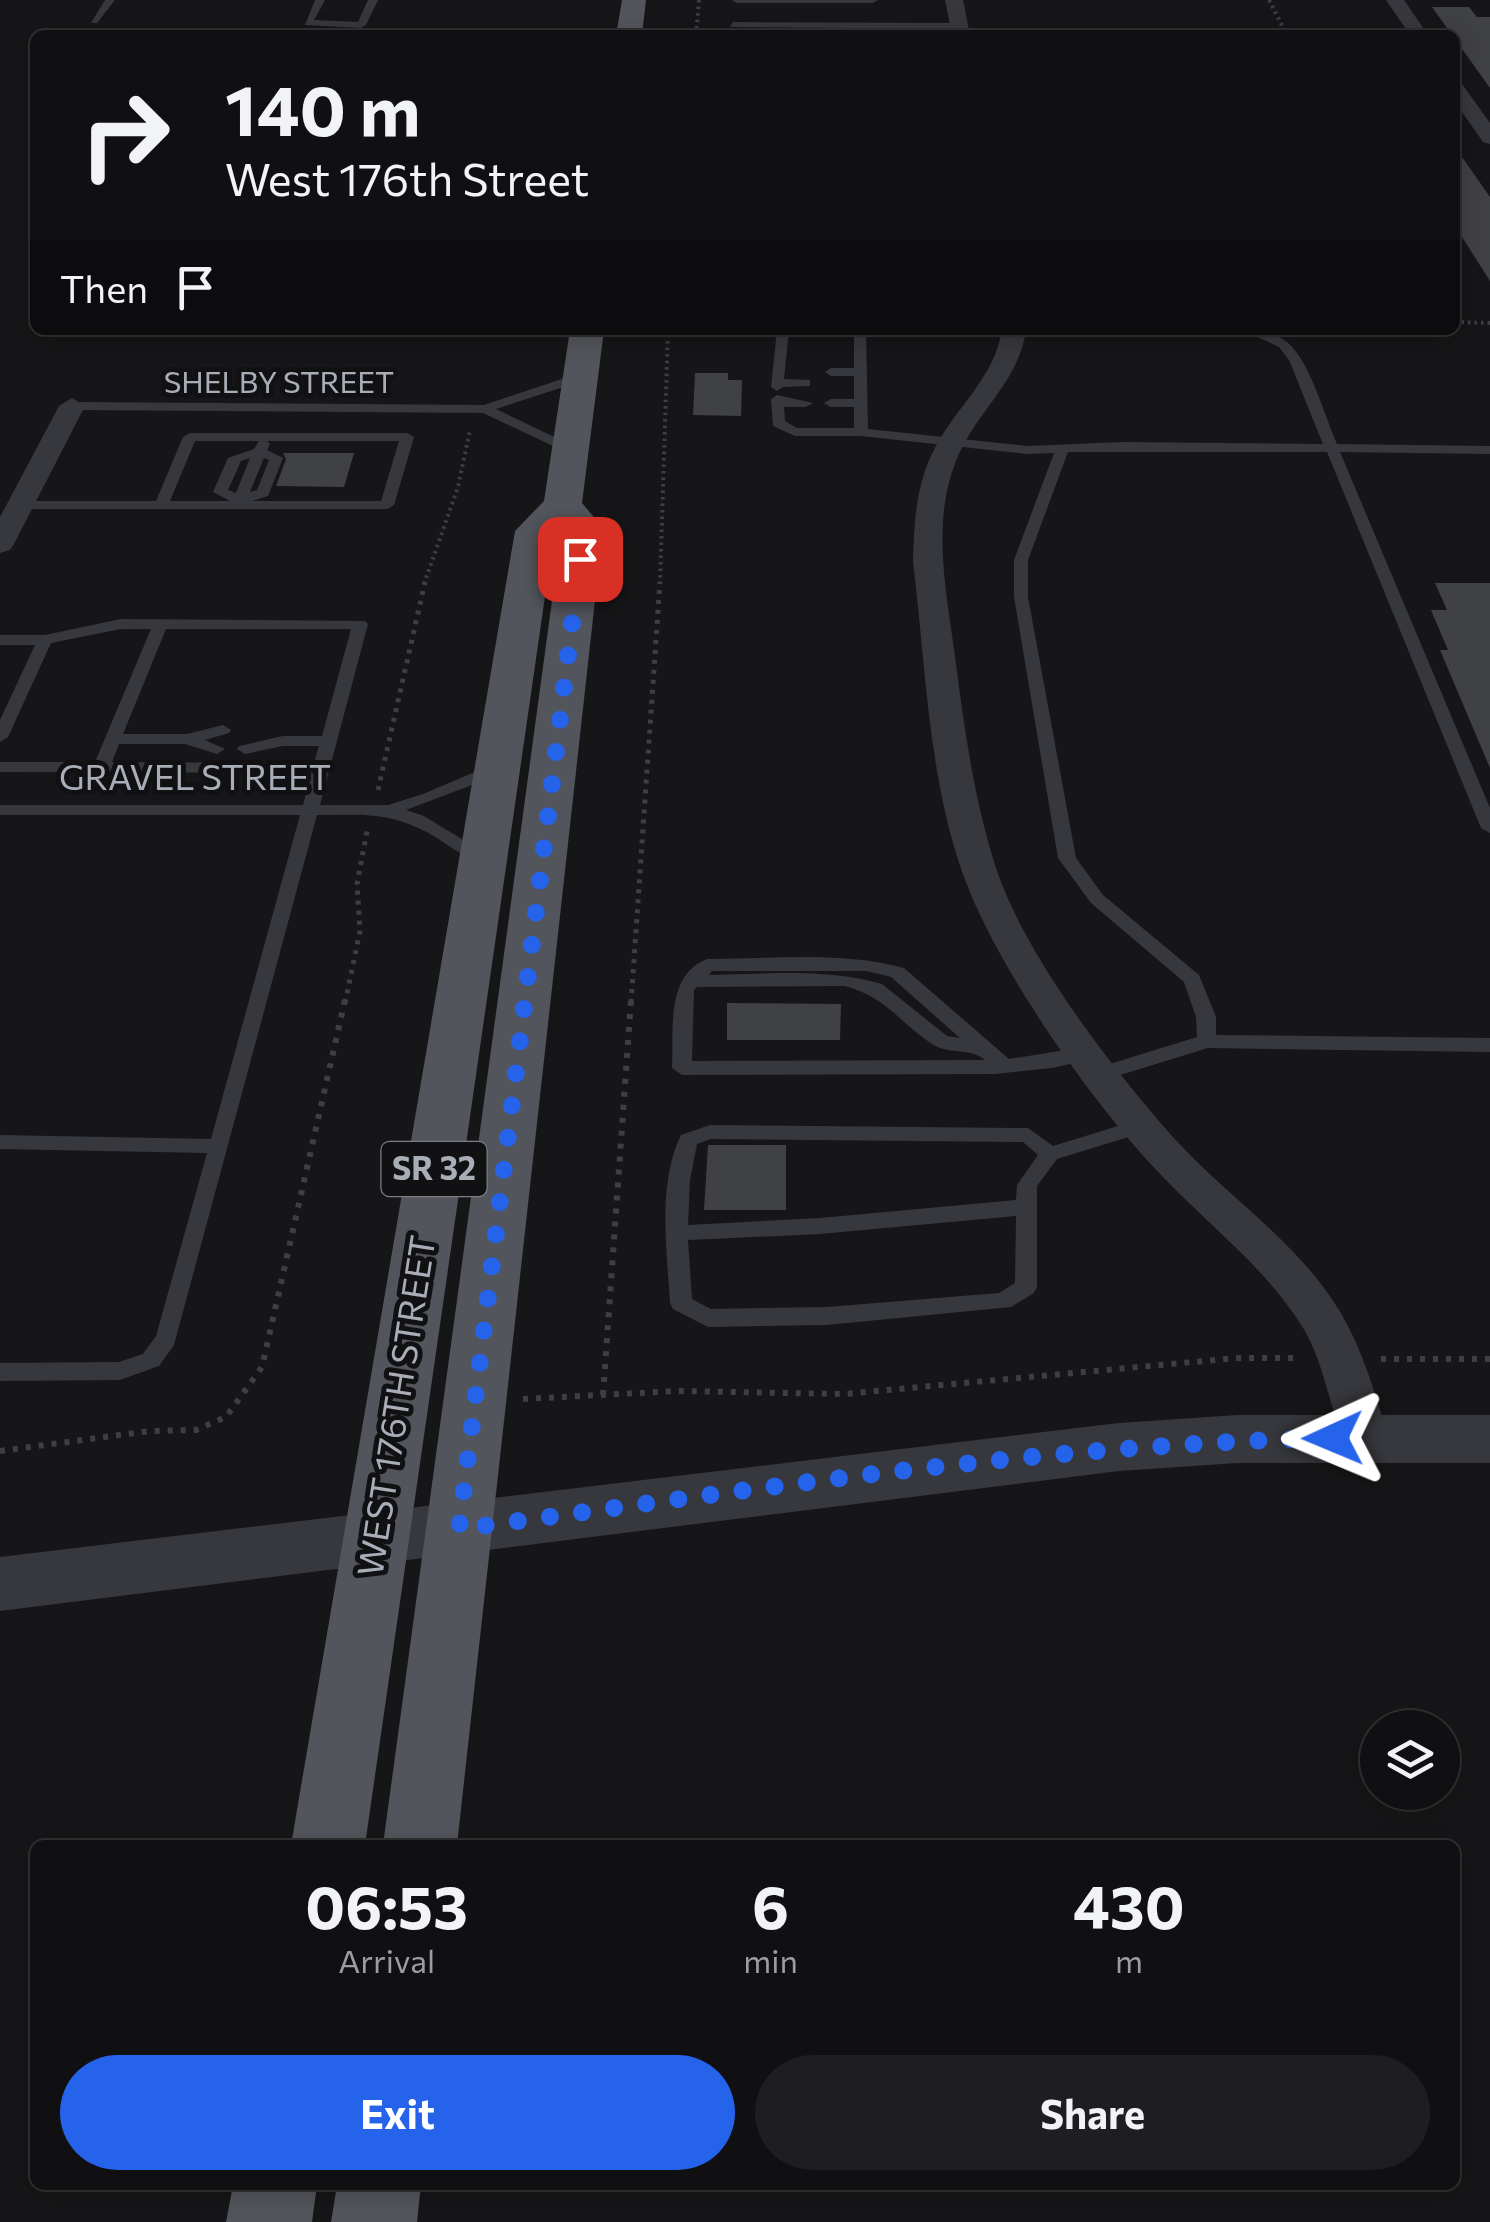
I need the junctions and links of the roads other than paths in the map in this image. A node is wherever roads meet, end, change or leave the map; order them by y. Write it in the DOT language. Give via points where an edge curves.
graph roads {
  1 [pos="110,0"];
  2 [pos="373,0"];
  3 [pos="634,0"];
  4 [pos="735,0"];
  5 [pos="873,0"];
  6 [pos="954,0"];
  7 [pos="1395,0"];
  8 [pos="302,3"];
  9 [pos="319,3"];
  10 [pos="94,21"];
  11 [pos="851,25"];
  12 [pos="630,30"];
  13 [pos="733,30"];
  14 [pos="860,30"];
  15 [pos="895,30"];
  16 [pos="961,30"];
  17 [pos="1416,30"];
  18 [pos="1460,90"];
  19 [pos="1490,91"];
  20 [pos="1460,96"];
  21 [pos="1490,138"];
  22 [pos="585,335"];
  23 [pos="782,335"];
  24 [pos="860,335"];
  25 [pos="1013,335"];
  26 [pos="1260,335"];
  27 [pos="580,377"];
  28 [pos="805,377"];
  29 [pos="831,377"];
  30 [pos="861,378"];
  31 [pos="777,393"];
  32 [pos="72,406"];
  33 [pos="806,408"];
  34 [pos="832,408"];
  35 [pos="480,409"];
  36 [pos="861,409"];
  37 [pos="861,432"];
  38 [pos="266,437"];
  39 [pos="950,442"];
  40 [pos="1063,448"];
  41 [pos="1332,448"];
  42 [pos="570,450"];
  43 [pos="1490,450"];
  44 [pos="260,452"];
  45 [pos="239,503"];
  46 [pos="562,504"];
  47 [pos="20,505"];
  48 [pos="161,505"];
  49 [pos="0,544"];
  50 [pos="160,624"];
  51 [pos="0,640"];
  52 [pos="45,640"];
  53 [pos="0,737"];
  54 [pos="113,738"];
  55 [pos="220,740"];
  56 [pos="249,740"];
  57 [pos="330,741"];
  58 [pos="0,767"];
  59 [pos="101,768"];
  60 [pos="322,768"];
  61 [pos="496,769"];
  62 [pos="0,810"];
  63 [pos="312,810"];
  64 [pos="380,810"];
  65 [pos="1490,828"];
  66 [pos="482,857"];
  67 [pos="1206,1041"];
  68 [pos="1490,1044"];
  69 [pos="1097,1063"];
  70 [pos="1004,1066"];
  71 [pos="1141,1126"];
  72 [pos="0,1142"];
  73 [pos="219,1146"];
  74 [pos="1050,1154"];
  75 [pos="1025,1207"];
  76 [pos="677,1233"];
  77 [pos="0,1372"];
  78 [pos="1365,1437"];
  79 [pos="1490,1439"];
  80 [pos="459,1529"];
  81 [pos="376,1539"];
  82 [pos="0,1584"];
  83 [pos="329,1840"];
  84 [pos="421,1840"];
  85 [pos="273,2190"];
  86 [pos="378,2190"];
  87 [pos="269,2222"];
  88 [pos="374,2222"];
  1 -- 10 [label="lane"];
  2 -- 9 [label="lane" via="361,25 308,23"];
  3 -- 12 [label="main road"];
  4 -- 5 [label="lane"];
  4 -- 13 [label="lane"];
  6 -- 16 [label="street"];
  7 -- 17 [label="street"];
  8 -- 9 [label="lane"];
  11 -- 13 [label="lane"];
  11 -- 14 [label="lane"];
  11 -- 15 [label="lane"];
  15 -- 16 [label="lane"];
  18 -- 19 [label="street"];
  20 -- 21 [label="street"];
  22 -- 27 [label="main road, WEST 176TH STREET / SR 32"];
  23 -- 31 [label="lane"];
  24 -- 30 [label="lane"];
  25 -- 39 [label="street" via="1008,364"];
  26 -- 41 [label="lane" via="1283,344 1294,360"];
  27 -- 35 [label="lane, SHELBY STREET"];
  27 -- 42 [label="main road, WEST 176TH STREET / SR 32"];
  28 -- 31 [label="lane"];
  29 -- 30 [label="lane"];
  30 -- 36 [label="lane"];
  31 -- 33 [label="lane"];
  31 -- 37 [label="lane" via="778,423 795,432"];
  32 -- 35 [label="lane, SHELBY STREET"];
  32 -- 47 [label="street"];
  34 -- 36 [label="lane"];
  35 -- 42 [label="lane, SHELBY STREET"];
  36 -- 37 [label="lane"];
  37 -- 39 [label="lane"];
  38 -- 44 [label="lane"];
  38 -- 45 [label="lane" via="407,437 387,506"];
  38 -- 48 [label="lane" via="190,438"];
  39 -- 40 [label="lane"];
  39 -- 69 [label="street" via="928,517 928,562 966,826 982,879 1028,966"];
  40 -- 41 [label="lane"];
  40 -- 67 [label="lane" via="1021,560 1021,597 1067,858 1097,899 1192,979 1206,1017"];
  41 -- 43 [label="lane"];
  41 -- 65 [label="lane"];
  42 -- 46 [label="main road, WEST 176TH STREET / SR 32"];
  44 -- 45 [label="lane" via="276,458 262,493"];
  44 -- 45 [label="lane" via="235,458 220,492"];
  45 -- 48 [label="lane"];
  46 -- 61 [label="main road, WEST 176TH STREET / SR 32" via="535,530"];
  46 -- 80 [label="main road, WEST 176TH STREET / SR 32" via="583,528"];
  47 -- 48 [label="lane"];
  47 -- 49 [label="street"];
  50 -- 52 [label="lane" via="121,624"];
  50 -- 54 [label="lane"];
  50 -- 57 [label="lane" via="360,624"];
  51 -- 52 [label="lane"];
  52 -- 53 [label="lane"];
  54 -- 55 [label="lane"];
  54 -- 59 [label="lane"];
  56 -- 57 [label="lane"];
  57 -- 60 [label="lane"];
  58 -- 59 [label="lane"];
  59 -- 60 [label="lane"];
  60 -- 63 [label="lane"];
  61 -- 64 [label="lane, GRAVEL STREET"];
  61 -- 66 [label="main road, WEST 176TH STREET / SR 32"];
  62 -- 63 [label="lane, GRAVEL STREET"];
  63 -- 64 [label="lane, GRAVEL STREET"];
  63 -- 73 [label="lane"];
  64 -- 66 [label="lane, GRAVEL STREET" via="418,820"];
  66 -- 81 [label="main road, WEST 176TH STREET / SR 32"];
  67 -- 68 [label="lane"];
  67 -- 69 [label="lane"];
  69 -- 70 [label="lane"];
  69 -- 71 [label="street"];
  70 -- 70 [label="lane" via="986,1048 942,1042 876,988 844,980 692,981 685,989 682,1068"];
  71 -- 74 [label="lane"];
  71 -- 78 [label="street" via="1276,1261 1316,1311 1341,1358"];
  72 -- 73 [label="lane"];
  73 -- 77 [label="lane" via="166,1339 151,1360 120,1371"];
  74 -- 75 [label="lane" via="1027,1185"];
  74 -- 76 [label="lane" via="1028,1135 710,1132 688,1140"];
  75 -- 76 [label="lane"];
  75 -- 76 [label="lane" via="1026,1287 1003,1301 826,1316 708,1318 695,1311 681,1303"];
  78 -- 79 [label="street"];
  78 -- 80 [label="street" via="1062,1452"];
  80 -- 81 [label="street"];
  80 -- 84 [label="main road, WEST 176TH STREET / SR 32"];
  81 -- 82 [label="street"];
  81 -- 83 [label="main road, WEST 176TH STREET / SR 32"];
  85 -- 87 [label="main road"];
  86 -- 88 [label="main road"];
}
